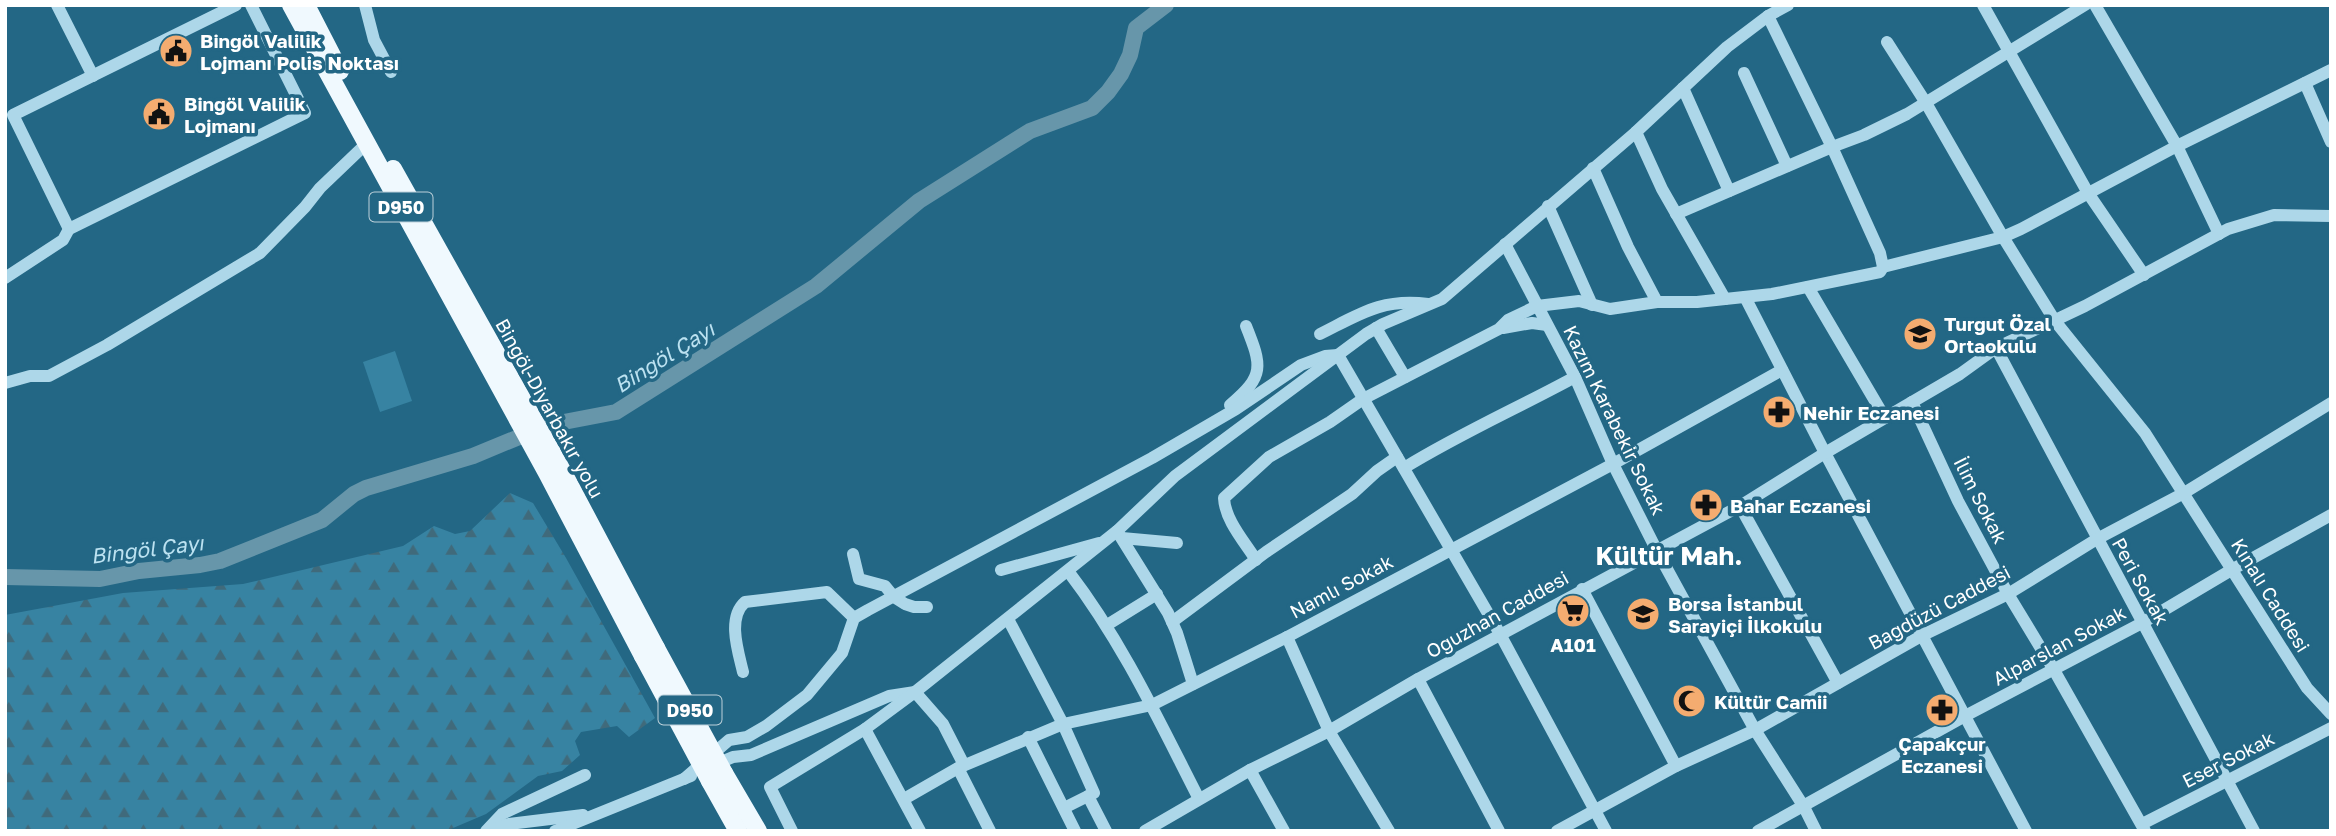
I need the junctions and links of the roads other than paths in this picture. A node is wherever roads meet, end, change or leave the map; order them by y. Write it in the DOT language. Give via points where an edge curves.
graph roads {
  1 [pos="57,5"];
  2 [pos="236,5"];
  3 [pos="251,5"];
  4 [pos="291,5"];
  5 [pos="365,5"];
  6 [pos="1788,5"];
  7 [pos="1983,5"];
  8 [pos="2084,5"];
  9 [pos="2095,5"];
  10 [pos="310,9"];
  11 [pos="1768,16"];
  12 [pos="1887,43"];
  13 [pos="2010,52"];
  14 [pos="2331,70"];
  15 [pos="391,72"];
  16 [pos="1744,73"];
  17 [pos="93,76"];
  18 [pos="2305,83"];
  19 [pos="1683,88"];
  20 [pos="1926,103"];
  21 [pos="1636,132"];
  22 [pos="2331,142"];
  23 [pos="366,144"];
  24 [pos="1832,146"];
  25 [pos="2177,146"];
  26 [pos="1787,166"];
  27 [pos="1593,169"];
  28 [pos="1729,191"];
  29 [pos="2088,193"];
  30 [pos="1548,206"];
  31 [pos="1676,214"];
  32 [pos="2331,216"];
  33 [pos="69,229"];
  34 [pos="2220,234"];
  35 [pos="2003,237"];
  36 [pos="1505,244"];
  37 [pos="1883,267"];
  38 [pos="2144,275"];
  39 [pos="5,278"];
  40 [pos="1808,287"];
  41 [pos="1745,297"];
  42 [pos="1725,299"];
  43 [pos="1657,302"];
  44 [pos="1592,304"];
  45 [pos="1430,305"];
  46 [pos="1537,306"];
  47 [pos="2055,321"];
  48 [pos="1548,325"];
  49 [pos="1246,326"];
  50 [pos="1376,328"];
  51 [pos="1499,328"];
  52 [pos="1320,334"];
  53 [pos="1996,348"];
  54 [pos="1338,355"];
  55 [pos="1782,370"];
  56 [pos="1405,377"];
  57 [pos="1574,377"];
  58 [pos="5,383"];
  59 [pos="1363,399"];
  60 [pos="1912,402"];
  61 [pos="2331,403"];
  62 [pos="517,404"];
  63 [pos="1885,418"];
  64 [pos="1203,427"];
  65 [pos="1825,453"];
  66 [pos="1397,457"];
  67 [pos="1613,464"];
  68 [pos="1404,468"];
  69 [pos="2185,493"];
  70 [pos="1740,506"];
  71 [pos="2331,515"];
  72 [pos="1120,534"];
  73 [pos="2097,539"];
  74 [pos="1104,542"];
  75 [pos="1177,543"];
  76 [pos="1451,549"];
  77 [pos="1656,550"];
  78 [pos="853,554"];
  79 [pos="1256,560"];
  80 [pos="2233,569"];
  81 [pos="1001,570"];
  82 [pos="1068,571"];
  83 [pos="1582,589"];
  84 [pos="1157,594"];
  85 [pos="2008,594"];
  86 [pos="894,597"];
  87 [pos="927,607"];
  88 [pos="854,618"];
  89 [pos="1008,619"];
  90 [pos="1172,622"];
  91 [pos="2142,623"];
  92 [pos="1107,625"];
  93 [pos="1500,634"];
  94 [pos="1923,635"];
  95 [pos="1287,637"];
  96 [pos="2054,670"];
  97 [pos="743,672"];
  98 [pos="1418,679"];
  99 [pos="1838,683"];
  100 [pos="1193,684"];
  101 [pos="915,692"];
  102 [pos="1152,705"];
  103 [pos="2331,714"];
  104 [pos="1965,716"];
  105 [pos="1063,724"];
  106 [pos="2331,728"];
  107 [pos="865,729"];
  108 [pos="1755,730"];
  109 [pos="1328,731"];
  110 [pos="1028,737"];
  111 [pos="961,766"];
  112 [pos="1676,766"];
  113 [pos="1250,770"];
  114 [pos="585,775"];
  115 [pos="717,777"];
  116 [pos="684,779"];
  117 [pos="2228,781"];
  118 [pos="1088,796"];
  119 [pos="904,799"];
  120 [pos="1199,799"];
  121 [pos="1804,807"];
  122 [pos="1064,808"];
  123 [pos="1595,811"];
  124 [pos="597,813"];
  125 [pos="2143,827"];
  126 [pos="486,831"];
  127 [pos="555,831"];
  128 [pos="738,831"];
  129 [pos="758,831"];
  130 [pos="792,831"];
  131 [pos="920,831"];
  132 [pos="990,831"];
  133 [pos="1074,831"];
  134 [pos="1106,831"];
  135 [pos="1145,831"];
  136 [pos="1284,831"];
  137 [pos="1389,831"];
  138 [pos="1499,831"];
  139 [pos="1557,831"];
  140 [pos="1606,831"];
  141 [pos="1758,831"];
  142 [pos="1816,831"];
  143 [pos="2026,831"];
  144 [pos="2254,831"];
  1 -- 17 [label="street"];
  2 -- 17 [label="street"];
  3 -- 33 [label="street" via="305,113"];
  4 -- 23 [label="main road, Bingöl-Diyarbakır yolu / D950"];
  5 -- 15 [label="street" via="374,40"];
  6 -- 11 [label="street"];
  7 -- 13 [label="street"];
  8 -- 13 [label="street"];
  9 -- 25 [label="street"];
  10 -- 62 [label="main road, Bingöl-Diyarbakır yolu / D950"];
  11 -- 19 [label="street"];
  11 -- 24 [label="street"];
  12 -- 20 [label="street, Kınalı Caddesi"];
  13 -- 20 [label="street"];
  13 -- 29 [label="street"];
  14 -- 18 [label="street"];
  16 -- 26 [label="street"];
  17 -- 33 [label="street" via="13,115"];
  18 -- 22 [label="street"];
  18 -- 25 [label="street"];
  19 -- 21 [label="street"];
  19 -- 28 [label="street"];
  20 -- 24 [label="street"];
  20 -- 35 [label="street, Kınalı Caddesi"];
  21 -- 27 [label="street"];
  21 -- 31 [label="street"];
  23 -- 58 [label="street" via="260,253 49,376"];
  23 -- 62 [label="main road, Bingöl-Diyarbakır yolu / D950"];
  24 -- 26 [label="street"];
  24 -- 37 [label="street"];
  25 -- 29 [label="street"];
  25 -- 34 [label="street"];
  26 -- 28 [label="street"];
  27 -- 30 [label="street"];
  27 -- 43 [label="street"];
  28 -- 31 [label="street"];
  29 -- 35 [label="street"];
  29 -- 38 [label="street"];
  30 -- 36 [label="street"];
  30 -- 44 [label="street"];
  31 -- 42 [label="street"];
  32 -- 34 [label="street, Oğuzhan Caddesi" via="2274,215"];
  33 -- 39 [label="street" via="63,240"];
  34 -- 38 [label="street, Oğuzhan Caddesi"];
  35 -- 37 [label="street"];
  35 -- 47 [label="street, Kınalı Caddesi"];
  36 -- 45 [label="street"];
  36 -- 46 [label="street, Kazım Karabekir Sokak"];
  37 -- 40 [label="street" via="1871,275"];
  38 -- 47 [label="street, Oğuzhan Caddesi"];
  40 -- 41 [label="street"];
  40 -- 63 [label="street"];
  41 -- 42 [label="street"];
  41 -- 55 [label="street"];
  42 -- 43 [label="street"];
  43 -- 44 [label="street" via="1611,309"];
  44 -- 46 [label="street" via="1565,301"];
  45 -- 50 [label="street"];
  45 -- 52 [label="street" via="1384,304"];
  46 -- 48 [label="street, Kazım Karabekir Sokak"];
  46 -- 51 [label="street"];
  47 -- 53 [label="street, Oğuzhan Caddesi"];
  47 -- 69 [label="street, Kınalı Caddesi" via="2146,433"];
  48 -- 51 [label="street"];
  48 -- 57 [label="street, Kazım Karabekir Sokak"];
  49 -- 64 [label="street" via="1259,368 1254,381"];
  50 -- 54 [label="street"];
  50 -- 56 [label="street"];
  51 -- 56 [label="street"];
  53 -- 60 [label="street, Oğuzhan Caddesi"];
  53 -- 73 [label="street, Peri Sokak"];
  54 -- 59 [label="street"];
  54 -- 64 [label="street" via="1301,365"];
  54 -- 72 [label="street" via="1175,476"];
  55 -- 65 [label="street"];
  55 -- 67 [label="street, Namlı Sokak"];
  56 -- 59 [label="street"];
  57 -- 67 [label="street, Kazım Karabekir Sokak"];
  57 -- 68 [label="street"];
  59 -- 66 [label="street"];
  59 -- 79 [label="street" via="1269,457 1224,498 1233,524"];
  60 -- 63 [label="street, Oğuzhan Caddesi"];
  60 -- 85 [label="street, İlim Sokak"];
  61 -- 69 [label="street, Bağdüzü Caddesi"];
  62 -- 115 [label="main road, Bingöl-Diyarbakır yolu / D950, bridge"];
  63 -- 65 [label="street, Oğuzhan Caddesi"];
  64 -- 86 [label="street"];
  65 -- 70 [label="street, Oğuzhan Caddesi"];
  65 -- 94 [label="street"];
  66 -- 68 [label="street"];
  66 -- 79 [label="street"];
  67 -- 76 [label="street, Namlı Sokak"];
  67 -- 77 [label="street, Kazım Karabekir Sokak"];
  68 -- 76 [label="street"];
  69 -- 73 [label="street, Bağdüzü Caddesi"];
  69 -- 80 [label="street, Kınalı Caddesi"];
  70 -- 77 [label="street, Oğuzhan Caddesi"];
  70 -- 99 [label="street"];
  71 -- 80 [label="street, Alparslan Sokak"];
  72 -- 74 [label="street"];
  72 -- 75 [label="street"];
  72 -- 84 [label="street"];
  73 -- 85 [label="street, Bağdüzü Caddesi"];
  73 -- 91 [label="street, Peri Sokak"];
  74 -- 81 [label="street"];
  74 -- 82 [label="street"];
  76 -- 93 [label="street"];
  76 -- 95 [label="street, Namlı Sokak"];
  77 -- 83 [label="street, Oğuzhan Caddesi"];
  77 -- 108 [label="street, Kazım Karabekir Sokak"];
  78 -- 86 [label="street" via="859,579 879,582"];
  79 -- 90 [label="street"];
  80 -- 91 [label="street, Alparslan Sokak"];
  80 -- 103 [label="street, Kınalı Caddesi" via="2306,688"];
  82 -- 89 [label="street"];
  82 -- 92 [label="street"];
  83 -- 93 [label="street, Oğuzhan Caddesi"];
  83 -- 112 [label="street"];
  84 -- 90 [label="street"];
  84 -- 92 [label="street"];
  85 -- 94 [label="street, Bağdüzü Caddesi"];
  85 -- 96 [label="street, İlim Sokak"];
  86 -- 87 [label="street" via="914,607"];
  86 -- 88 [label="street"];
  88 -- 97 [label="street" via="827,592 745,602 737,614 735,632"];
  88 -- 116 [label="street" via="842,653 807,695 747,737 729,740"];
  89 -- 101 [label="street"];
  89 -- 105 [label="street"];
  90 -- 100 [label="street"];
  91 -- 96 [label="street, Alparslan Sokak"];
  91 -- 117 [label="street, Peri Sokak"];
  92 -- 102 [label="street"];
  93 -- 98 [label="street, Oğuzhan Caddesi"];
  93 -- 123 [label="street"];
  94 -- 99 [label="street, Bağdüzü Caddesi"];
  94 -- 104 [label="street"];
  95 -- 100 [label="street, Namlı Sokak"];
  95 -- 109 [label="street"];
  96 -- 104 [label="street, Alparslan Sokak"];
  96 -- 125 [label="street, İlim Sokak"];
  98 -- 109 [label="street, Oğuzhan Caddesi"];
  98 -- 138 [label="street"];
  99 -- 108 [label="street, Bağdüzü Caddesi"];
  100 -- 102 [label="street, Namlı Sokak"];
  101 -- 107 [label="street"];
  101 -- 111 [label="street" via="943,724"];
  101 -- 116 [label="street" via="889,696"];
  102 -- 105 [label="street, Namlı Sokak"];
  102 -- 120 [label="street"];
  104 -- 121 [label="street, Alparslan Sokak"];
  104 -- 143 [label="street"];
  105 -- 110 [label="street, Namlı Sokak"];
  105 -- 118 [label="street" via="1094,793"];
  106 -- 117 [label="street, Eser Sokak"];
  107 -- 119 [label="street"];
  107 -- 130 [label="street" via="770,787"];
  108 -- 112 [label="street, Bağdüzü Caddesi"];
  108 -- 121 [label="street, Kazım Karabekir Sokak"];
  109 -- 113 [label="street, Oğuzhan Caddesi"];
  109 -- 137 [label="street"];
  110 -- 111 [label="street, Namlı Sokak"];
  110 -- 122 [label="street"];
  111 -- 119 [label="street, Namlı Sokak"];
  111 -- 132 [label="street"];
  112 -- 123 [label="street, Bağdüzü Caddesi"];
  113 -- 120 [label="street, Oğuzhan Caddesi"];
  113 -- 136 [label="street"];
  114 -- 126 [label="street" via="502,814"];
  115 -- 128 [label="main road, Bingöl-Diyarbakır yolu / D950"];
  115 -- 129 [label="main road, Bingöl-Diyarbakır yolu / D950"];
  116 -- 124 [label="street"];
  117 -- 125 [label="street, Eser Sokak"];
  117 -- 144 [label="street, Peri Sokak"];
  118 -- 122 [label="street"];
  118 -- 134 [label="street"];
  119 -- 131 [label="street"];
  120 -- 135 [label="street, Oğuzhan Caddesi"];
  121 -- 141 [label="street, Alparslan Sokak"];
  121 -- 142 [label="street, Kazım Karabekir Sokak"];
  122 -- 133 [label="street"];
  123 -- 139 [label="street, Bağdüzü Caddesi"];
  123 -- 140 [label="street"];
  124 -- 126 [label="street"];
  124 -- 127 [label="street"];
}
